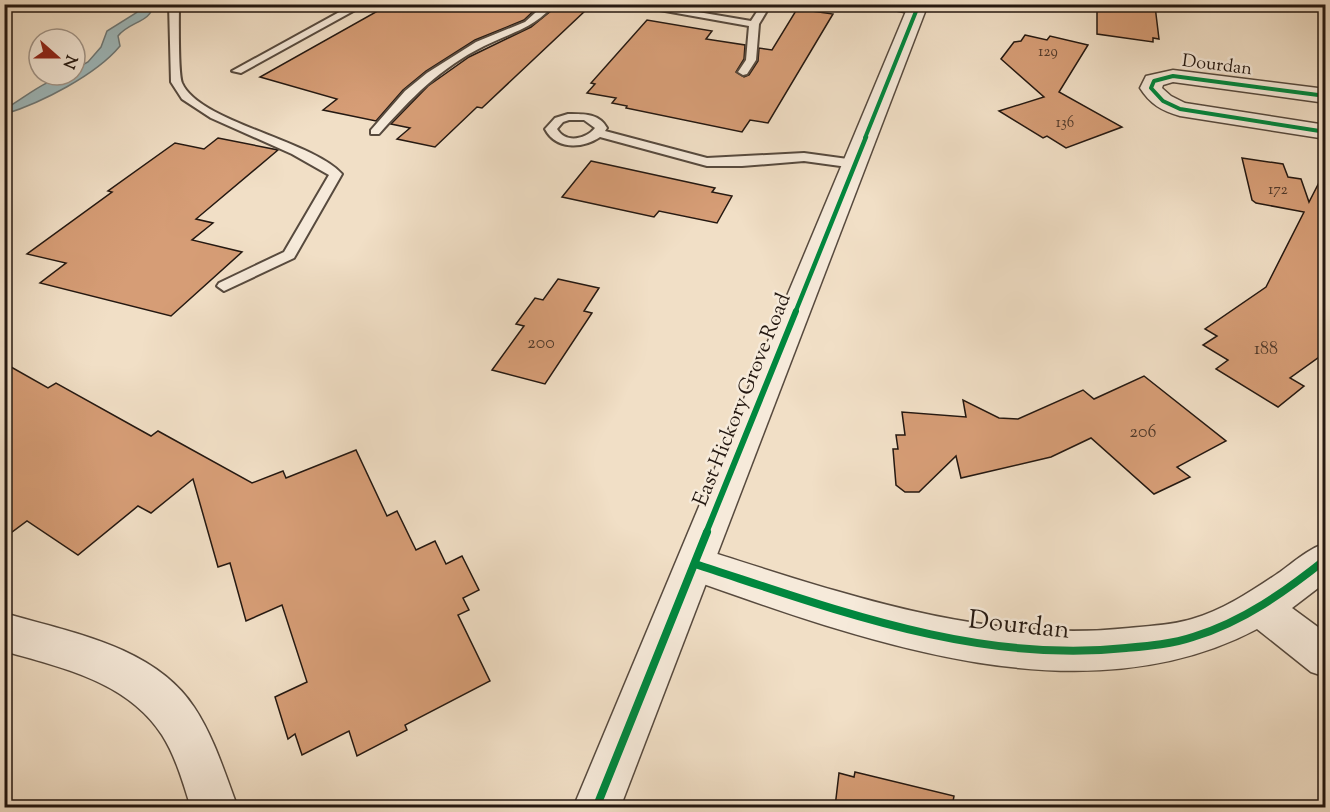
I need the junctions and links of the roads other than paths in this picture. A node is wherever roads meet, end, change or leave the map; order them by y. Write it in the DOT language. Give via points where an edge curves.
graph roads {
  1 [pos="174,4"];
  2 [pos="362,4"];
  3 [pos="551,4"];
  4 [pos="630,4"];
  5 [pos="767,4"];
  6 [pos="871,4"];
  7 [pos="918,8"];
  8 [pos="754,24"];
  9 [pos="237,71"];
  10 [pos="743,72"];
  11 [pos="1326,96"];
  12 [pos="375,132"];
  13 [pos="1326,132"];
  14 [pos="599,133"];
  15 [pos="855,165"];
  16 [pos="224,286"];
  17 [pos="1326,560"];
  18 [pos="696,564"];
  19 [pos="1261,608"];
  20 [pos="4,632"];
  21 [pos="1326,658"];
  22 [pos="215,807"];
  23 [pos="596,807"];
  1 -- 16 [label="lane" via="176,82 186,97 215,116 296,151 336,174 289,255"];
  2 -- 9 [label="lane"];
  3 -- 12 [label="lane" via="528,24 480,44 431,75 409,93"];
  4 -- 8 [label="lane"];
  5 -- 8 [label="lane"];
  6 -- 7 [label="lane"];
  7 -- 15 [label="street, East Hickory Grove Road"];
  8 -- 10 [label="lane" via="751,60"];
  11 -- 13 [label="street, Dourdan" via="1173,76 1154,81 1151,88 1166,103 1180,109"];
  14 -- 15 [label="lane" via="707,162 804,157"];
  15 -- 18 [label="street, East Hickory Grove Road"];
  17 -- 19 [label="street, Dourdan"];
  18 -- 19 [label="street, Dourdan" via="896,626 1030,651 1134,648 1195,637"];
  18 -- 23 [label="street, East Hickory Grove Road"];
  19 -- 21 [label="street"];
  20 -- 22 [label="street" via="112,666 142,682 178,721"];
}
